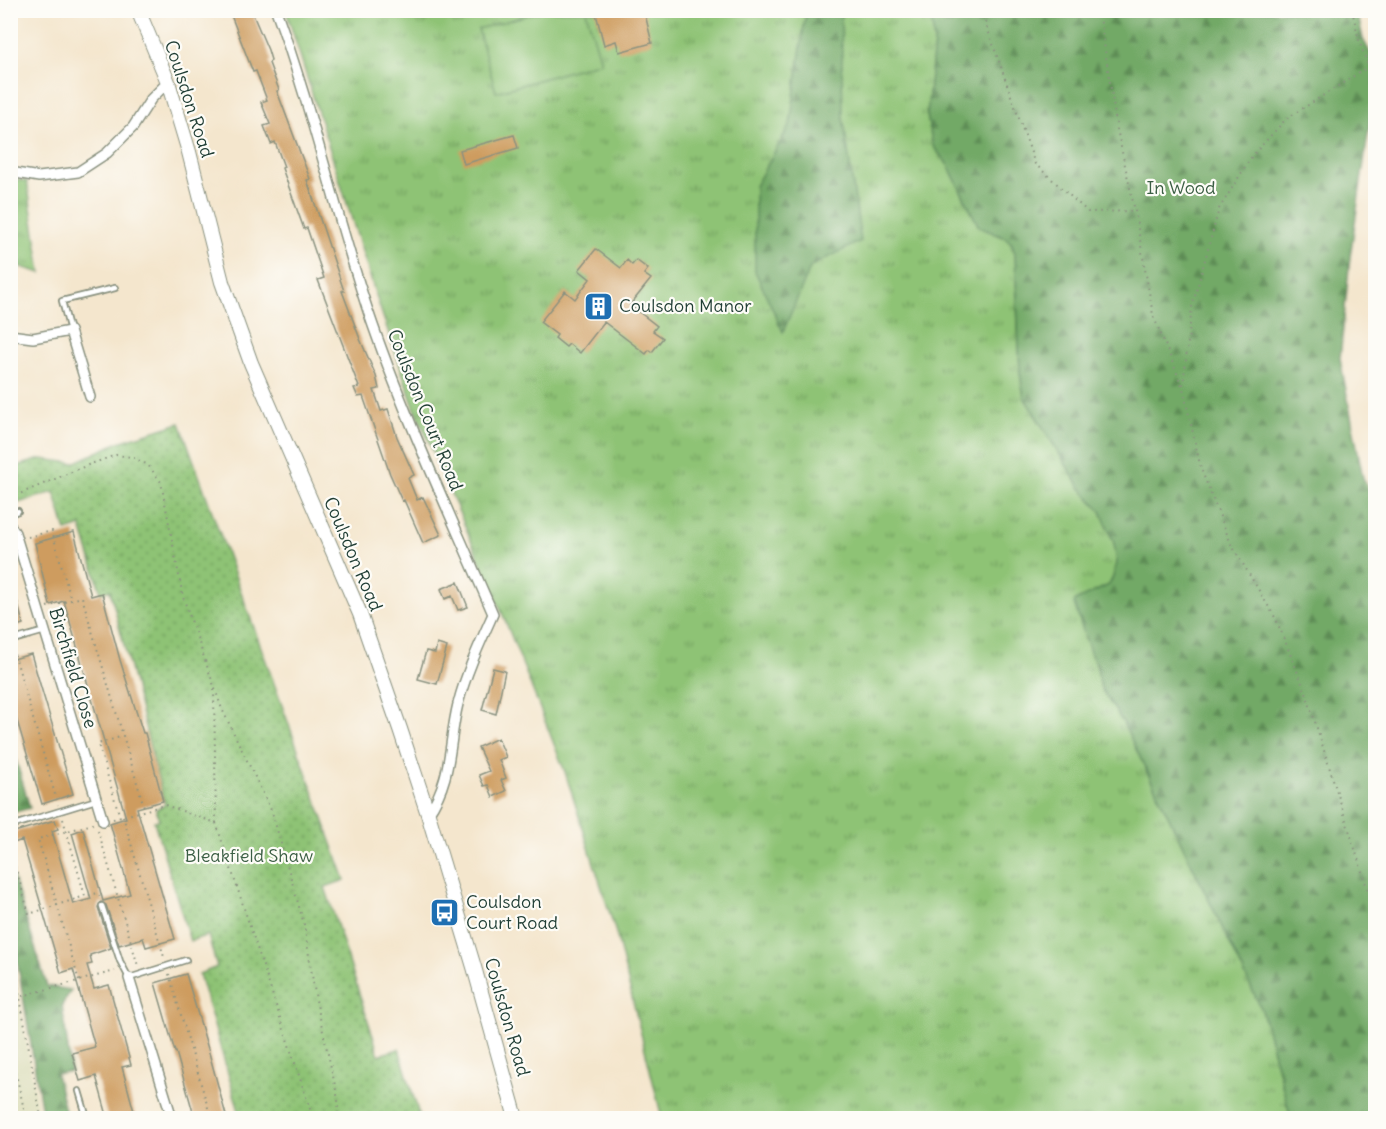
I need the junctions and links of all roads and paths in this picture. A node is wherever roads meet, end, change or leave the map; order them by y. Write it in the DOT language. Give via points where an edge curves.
graph roads {
  1 [pos="138,10"];
  2 [pos="276,10"];
  3 [pos="981,10"];
  4 [pos="1099,10"];
  5 [pos="1352,10"];
  6 [pos="1376,62"];
  7 [pos="1368,65"];
  8 [pos="168,82"];
  9 [pos="10,172"];
  10 [pos="1135,211"];
  11 [pos="115,288"];
  12 [pos="70,331"];
  13 [pos="10,335"];
  14 [pos="1183,387"];
  15 [pos="90,398"];
  16 [pos="10,498"];
  17 [pos="18,511"];
  18 [pos="10,514"];
  19 [pos="10,525"];
  20 [pos="24,538"];
  21 [pos="71,600"];
  22 [pos="38,610"];
  23 [pos="45,631"];
  24 [pos="11,641"];
  25 [pos="214,687"];
  26 [pos="123,736"];
  27 [pos="96,800"];
  28 [pos="145,810"];
  29 [pos="61,812"];
  30 [pos="428,814"];
  31 [pos="120,817"];
  32 [pos="103,821"];
  33 [pos="216,823"];
  34 [pos="11,826"];
  35 [pos="66,831"];
  36 [pos="10,849"];
  37 [pos="85,897"];
  38 [pos="58,905"];
  39 [pos="102,906"];
  40 [pos="1376,916"];
  41 [pos="10,940"];
  42 [pos="186,960"];
  43 [pos="124,969"];
  44 [pos="140,975"];
  45 [pos="129,978"];
  46 [pos="79,981"];
  47 [pos="21,996"];
  48 [pos="13,1062"];
  49 [pos="79,1091"];
  50 [pos="26,1119"];
  51 [pos="41,1119"];
  52 [pos="87,1119"];
  53 [pos="172,1119"];
  54 [pos="313,1119"];
  55 [pos="338,1119"];
  56 [pos="516,1119"];
  1 -- 8 [label="main road, Coulsdon Road"];
  2 -- 30 [label="street, Coulsdon Court Road" via="368,311 405,411 493,614 458,705 445,782"];
  3 -- 10 [label="path" via="1035,165 1088,212"];
  4 -- 10 [label="path" via="1117,129"];
  5 -- 7 [label="path"];
  6 -- 7 [label="path"];
  7 -- 14 [label="path" via="1286,119 1252,156 1220,209 1192,307"];
  8 -- 9 [label="street" via="107,153 78,172 39,177"];
  8 -- 30 [label="main road, Coulsdon Road" via="222,282 251,363 360,614"];
  10 -- 14 [label="path" via="1153,315"];
  11 -- 12 [label="lane" via="62,302"];
  12 -- 13 [label="street" via="33,338"];
  12 -- 15 [label="street"];
  14 -- 40 [label="path" via="1201,469 1231,544 1276,619 1306,693"];
  16 -- 25 [label="path" via="116,455 148,465 160,482 183,597"];
  17 -- 18 [label="lane"];
  19 -- 22 [label="street, Birchfield Close"];
  20 -- 21 [label="path" via="52,531"];
  21 -- 22 [label="path"];
  21 -- 26 [label="path" via="82,597"];
  22 -- 23 [label="street, Birchfield Close"];
  23 -- 24 [label="lane"];
  23 -- 27 [label="street, Birchfield Close"];
  24 -- 29 [label="path"];
  25 -- 33 [label="path"];
  25 -- 55 [label="path" via="272,812 304,924 338,1099"];
  26 -- 28 [label="path"];
  26 -- 31 [label="path" via="98,744"];
  27 -- 29 [label="lane"];
  27 -- 32 [label="street, Birchfield Close"];
  28 -- 31 [label="path"];
  28 -- 33 [label="path" via="165,805"];
  29 -- 34 [label="lane"];
  29 -- 35 [label="path"];
  30 -- 56 [label="main road, Coulsdon Road"];
  31 -- 32 [label="path"];
  33 -- 54 [label="path"];
  35 -- 37 [label="path"];
  35 -- 38 [label="path" via="38,839"];
  35 -- 44 [label="path" via="96,823"];
  36 -- 38 [label="path" via="29,914"];
  37 -- 38 [label="path"];
  37 -- 39 [label="path" via="99,893"];
  38 -- 46 [label="path"];
  39 -- 43 [label="lane"];
  41 -- 47 [label="path"];
  42 -- 44 [label="lane"];
  43 -- 45 [label="lane"];
  43 -- 46 [label="path"];
  44 -- 45 [label="lane"];
  45 -- 53 [label="street"];
  46 -- 47 [label="path"];
  47 -- 51 [label="path"];
  48 -- 50 [label="path"];
  49 -- 52 [label="lane"];
}
